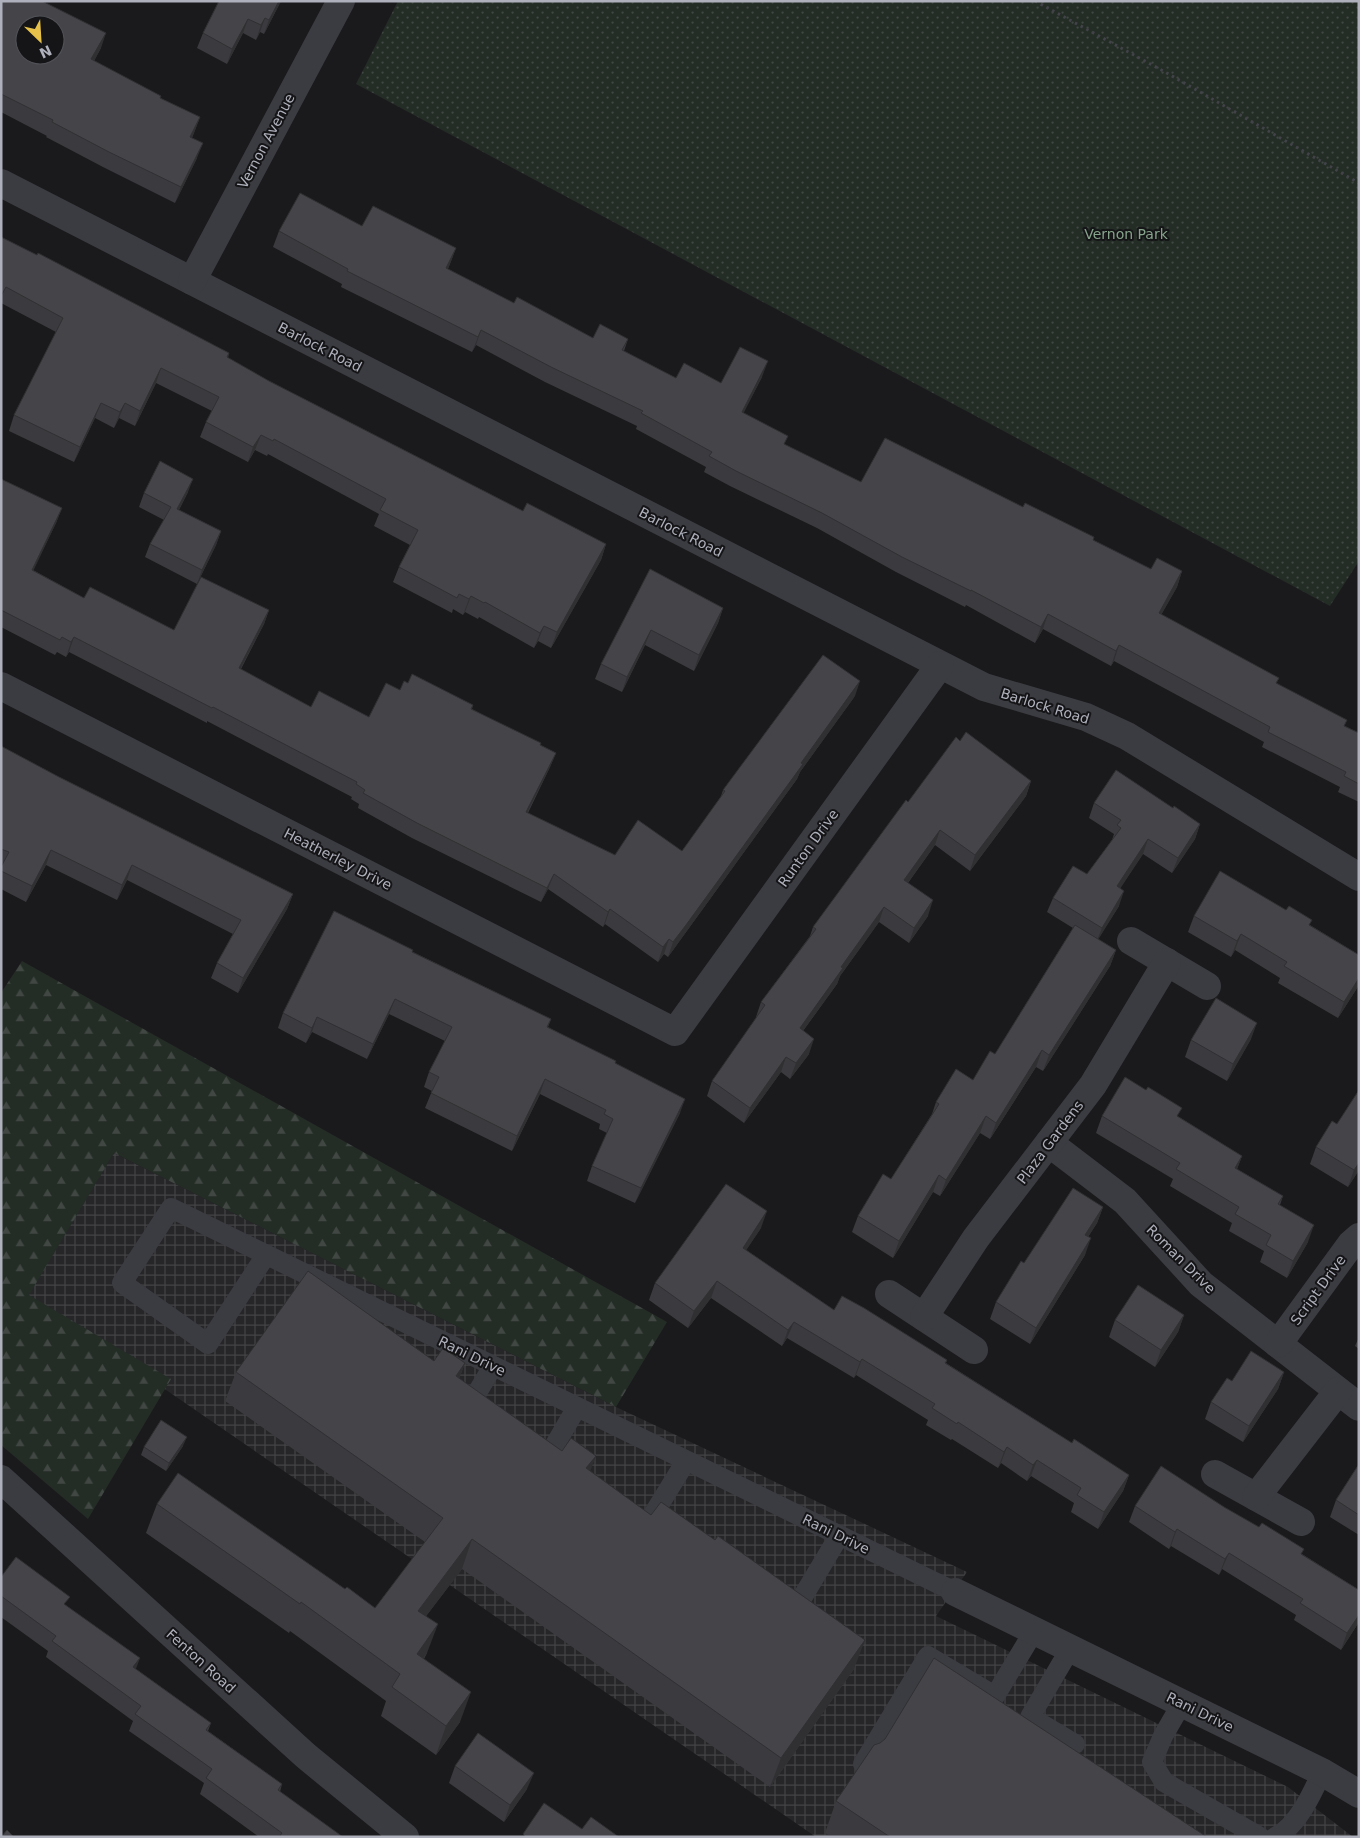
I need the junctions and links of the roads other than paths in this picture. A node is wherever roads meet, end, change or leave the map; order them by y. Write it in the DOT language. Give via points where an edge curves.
graph roads {
  1 [pos="341,1"];
  2 [pos="1,183"];
  3 [pos="192,281"];
  4 [pos="940,665"];
  5 [pos="1,686"];
  6 [pos="1359,876"];
  7 [pos="1131,941"];
  8 [pos="1167,962"];
  9 [pos="1207,986"];
  10 [pos="675,1032"];
  11 [pos="1049,1143"];
  12 [pos="1359,1237"];
  13 [pos="266,1255"];
  14 [pos="889,1294"];
  15 [pos="924,1317"];
  16 [pos="1278,1344"];
  17 [pos="974,1350"];
  18 [pos="493,1366"];
  19 [pos="1349,1399"];
  20 [pos="471,1403"];
  21 [pos="577,1407"];
  22 [pos="549,1455"];
  23 [pos="686,1461"];
  24 [pos="1215,1474"];
  25 [pos="1,1480"];
  26 [pos="1256,1497"];
  27 [pos="651,1518"];
  28 [pos="1300,1522"];
  29 [pos="839,1536"];
  30 [pos="954,1592"];
  31 [pos="799,1603"];
  32 [pos="1034,1631"];
  33 [pos="1070,1649"];
  34 [pos="1182,1703"];
  35 [pos="1075,1744"];
  36 [pos="863,1764"];
  37 [pos="1322,1772"];
  38 [pos="1359,1794"];
  39 [pos="405,1837"];
  40 [pos="1260,1837"];
  41 [pos="1275,1837"];
  1 -- 3 [label="street, Vernon Avenue"];
  2 -- 3 [label="street, Barlock Road"];
  3 -- 4 [label="street, Barlock Road"];
  4 -- 6 [label="street, Barlock Road" via="984,687 1086,717 1127,736"];
  4 -- 10 [label="street, Runton Drive"];
  5 -- 10 [label="street, Heatherley Drive"];
  7 -- 8 [label="street"];
  8 -- 9 [label="street"];
  8 -- 11 [label="street, Plaza Gardens" via="1093,1085"];
  11 -- 15 [label="street, Plaza Gardens" via="976,1238"];
  11 -- 16 [label="street, Roman Drive" via="1125,1201 1202,1284"];
  12 -- 16 [label="street, Script Drive"];
  13 -- 13 [label="lane, Rani Drive" via="208,1344 122,1284 170,1208"];
  13 -- 18 [label="lane, Rani Drive" via="312,1277 391,1324"];
  14 -- 15 [label="street"];
  15 -- 17 [label="street"];
  16 -- 19 [label="street, Roman Drive"];
  18 -- 20 [label="lane"];
  18 -- 21 [label="lane, Rani Drive"];
  19 -- 26 [label="street, Roman Drive"];
  21 -- 22 [label="lane"];
  21 -- 23 [label="lane, Rani Drive"];
  23 -- 27 [label="lane"];
  23 -- 29 [label="lane, Rani Drive"];
  24 -- 26 [label="street"];
  25 -- 39 [label="street, Fenton Road" via="306,1756"];
  26 -- 28 [label="street"];
  29 -- 30 [label="lane, Rani Drive"];
  29 -- 31 [label="lane"];
  30 -- 32 [label="street, Rani Drive"];
  32 -- 33 [label="street, Rani Drive"];
  32 -- 36 [label="lane" via="995,1696 928,1656"];
  33 -- 34 [label="street, Rani Drive"];
  33 -- 35 [label="lane" via="1030,1717"];
  34 -- 37 [label="street, Rani Drive"];
  34 -- 40 [label="lane" via="1152,1762 1164,1782"];
  37 -- 38 [label="street, Rani Drive"];
  37 -- 41 [label="lane" via="1309,1801 1284,1833"];
}
